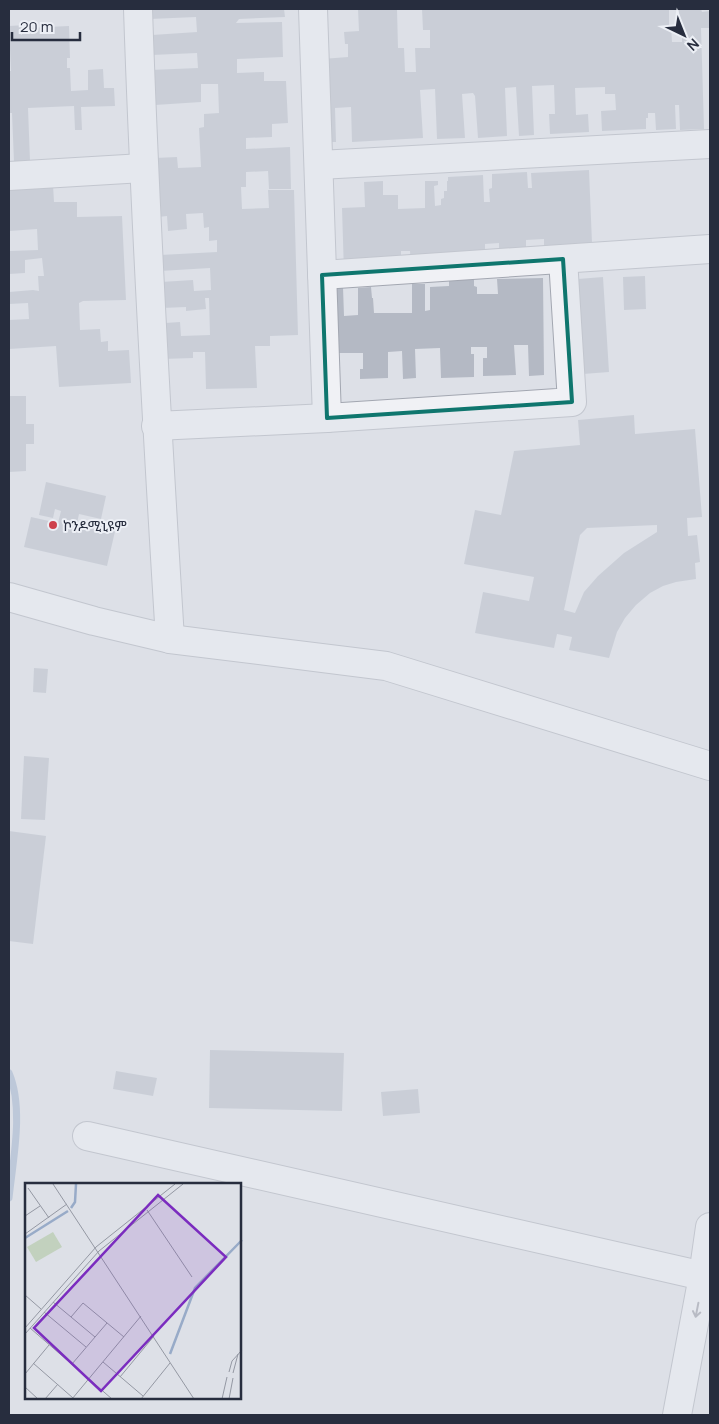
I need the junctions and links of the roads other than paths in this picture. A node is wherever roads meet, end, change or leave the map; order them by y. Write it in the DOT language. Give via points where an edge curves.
graph roads {
  1 [pos="138,9"];
  2 [pos="313,9"];
  3 [pos="710,144"];
  4 [pos="319,165"];
  5 [pos="143,168"];
  6 [pos="9,176"];
  7 [pos="710,249"];
  8 [pos="563,259"];
  9 [pos="322,275"];
  10 [pos="327,418"];
  11 [pos="156,426"];
  12 [pos="9,597"];
  13 [pos="170,639"];
  14 [pos="710,766"];
  15 [pos="87,1136"];
  16 [pos="710,1227"];
  17 [pos="703,1276"];
  18 [pos="677,1415"];
  1 -- 5 [label="street"];
  2 -- 4 [label="street"];
  3 -- 4 [label="street"];
  4 -- 9 [label="street"];
  5 -- 6 [label="street"];
  5 -- 11 [label="street"];
  7 -- 8 [label="street"];
  8 -- 9 [label="street"];
  8 -- 10 [label="street" via="572,402"];
  9 -- 10 [label="street"];
  10 -- 11 [label="street"];
  11 -- 13 [label="street"];
  12 -- 13 [label="street"];
  13 -- 14 [label="street" via="386,666"];
  15 -- 17 [label="street"];
  16 -- 17 [label="street"];
  17 -- 18 [label="street, one-way"];
}
